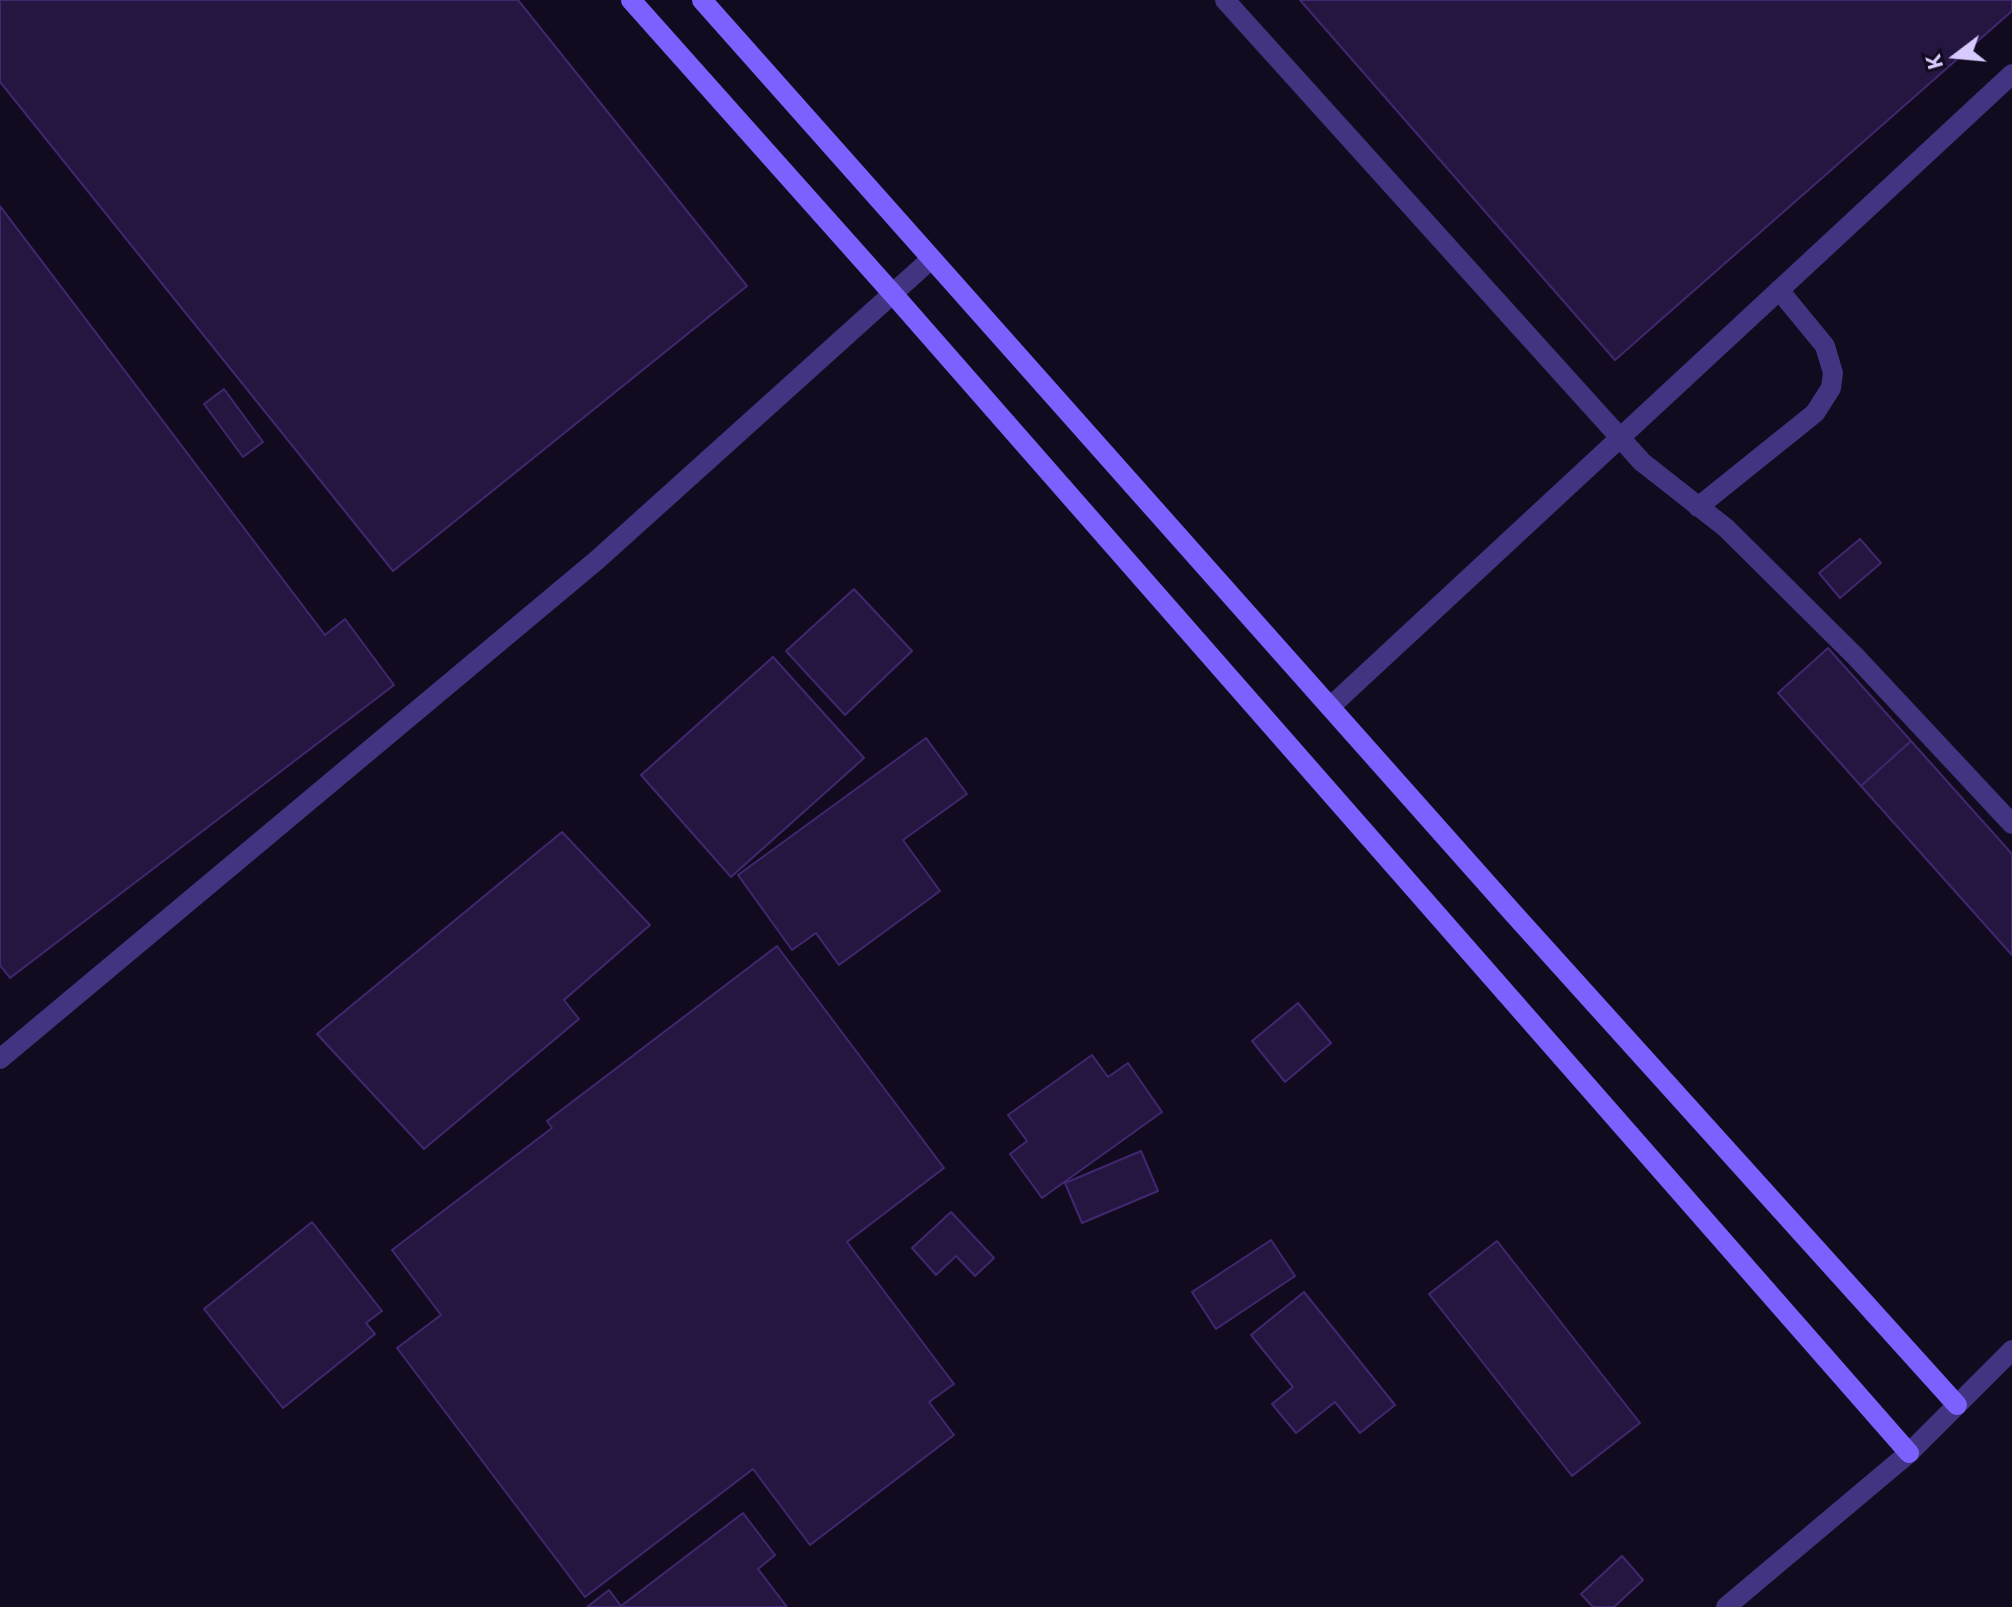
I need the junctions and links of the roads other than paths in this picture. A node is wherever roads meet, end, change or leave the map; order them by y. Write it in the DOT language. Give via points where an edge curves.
graph roads {
  1 [pos="631,0"];
  2 [pos="702,0"];
  3 [pos="1225,0"];
  4 [pos="2012,74"];
  5 [pos="930,260"];
  6 [pos="1779,290"];
  7 [pos="893,294"];
  8 [pos="1621,437"];
  9 [pos="1698,507"];
  10 [pos="1330,707"];
  11 [pos="2012,824"];
  12 [pos="0,1059"];
  13 [pos="2012,1350"];
  14 [pos="1957,1405"];
  15 [pos="1909,1453"];
  16 [pos="1726,1607"];
  1 -- 7 [label="street"];
  2 -- 5 [label="street"];
  3 -- 8 [label="lane"];
  4 -- 6 [label="lane"];
  5 -- 7 [label="lane"];
  5 -- 10 [label="street"];
  6 -- 8 [label="lane"];
  6 -- 9 [label="lane" via="1825,346 1833,373 1831,388 1815,413"];
  7 -- 12 [label="lane" via="597,560"];
  7 -- 15 [label="street"];
  8 -- 9 [label="lane" via="1658,477"];
  8 -- 10 [label="lane"];
  9 -- 11 [label="lane" via="1726,528 1856,657"];
  10 -- 14 [label="street"];
  13 -- 14 [label="lane"];
  14 -- 15 [label="lane"];
  15 -- 16 [label="lane"];
}
